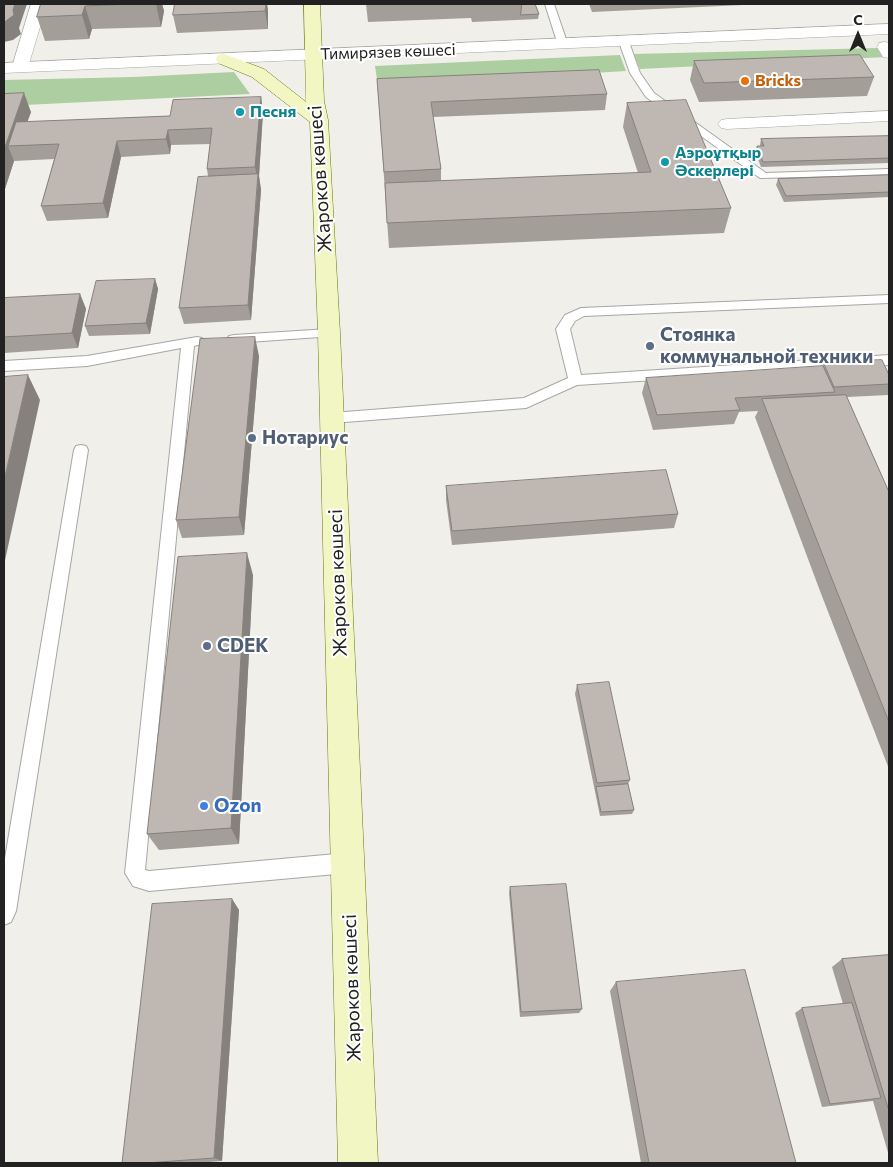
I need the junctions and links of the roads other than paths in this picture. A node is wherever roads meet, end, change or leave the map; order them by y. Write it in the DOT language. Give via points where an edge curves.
graph roads {
  1 [pos="39,4"];
  2 [pos="312,4"];
  3 [pos="549,4"];
  4 [pos="889,29"];
  5 [pos="772,35"];
  6 [pos="624,42"];
  7 [pos="563,45"];
  8 [pos="888,48"];
  9 [pos="313,55"];
  10 [pos="224,59"];
  11 [pos="12,68"];
  12 [pos="889,116"];
  13 [pos="319,120"];
  14 [pos="727,124"];
  15 [pos="889,172"];
  16 [pos="889,299"];
  17 [pos="329,333"];
  18 [pos="188,342"];
  19 [pos="889,360"];
  20 [pos="4,366"];
  21 [pos="575,380"];
  22 [pos="332,418"];
  23 [pos="81,450"];
  24 [pos="348,863"];
  25 [pos="4,915"];
  26 [pos="358,1163"];
  1 -- 11 [label="street"];
  2 -- 9 [label="main road, Жароков көшесі"];
  3 -- 7 [label="lane"];
  4 -- 5 [label="street, Тимирязев көшесі"];
  5 -- 6 [label="street, Тимирязев көшесі"];
  5 -- 8 [label="street, Тимирязев көшесі"];
  6 -- 7 [label="street, Тимирязев көшесі"];
  6 -- 15 [label="lane" via="635,73 650,95 764,176"];
  7 -- 9 [label="street, Тимирязев көшесі"];
  9 -- 10 [label="street, Тимирязев көшесі"];
  9 -- 13 [label="main road, Жароков көшесі"];
  10 -- 11 [label="street, Тимирязев көшесі"];
  10 -- 13 [label="main road" via="258,73"];
  12 -- 14 [label="street"];
  13 -- 17 [label="main road, Жароков көшесі"];
  16 -- 21 [label="lane" via="580,312 570,318 563,329"];
  17 -- 18 [label="lane"];
  17 -- 22 [label="main road, Жароков көшесі"];
  18 -- 20 [label="lane" via="87,361"];
  18 -- 24 [label="lane" via="135,872 149,881"];
  19 -- 21 [label="lane"];
  21 -- 22 [label="lane" via="526,403"];
  22 -- 24 [label="main road, Жароков көшесі"];
  23 -- 25 [label="lane"];
  24 -- 26 [label="main road, Жароков көшесі"];
}
